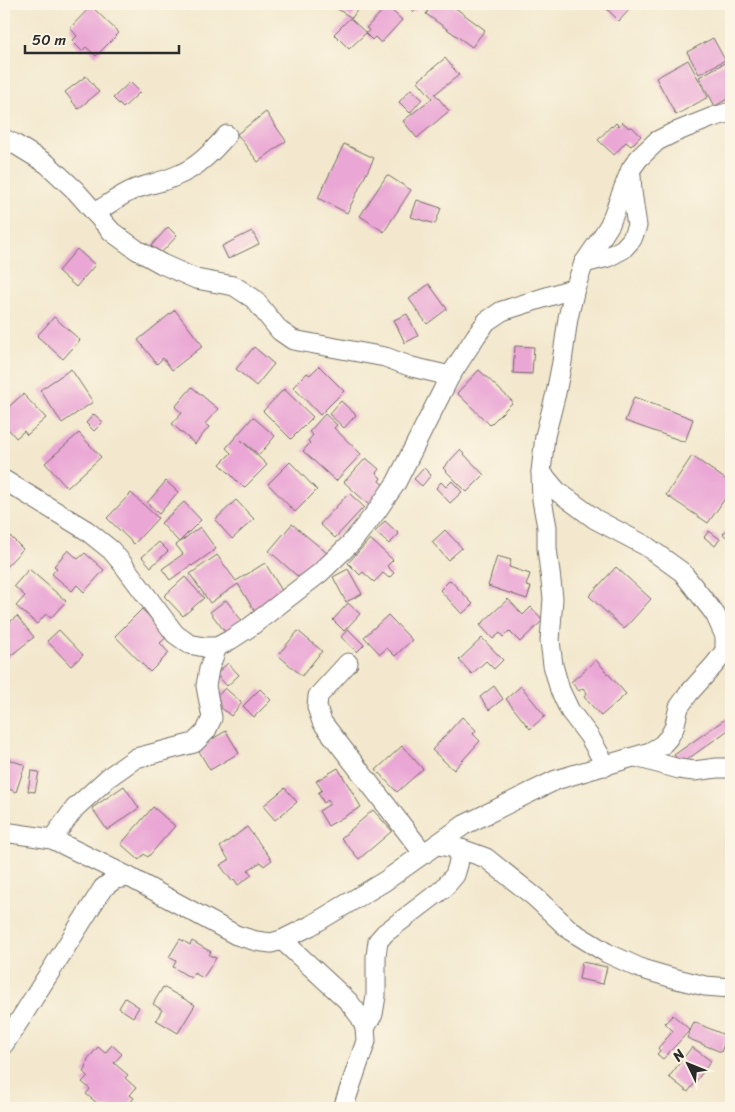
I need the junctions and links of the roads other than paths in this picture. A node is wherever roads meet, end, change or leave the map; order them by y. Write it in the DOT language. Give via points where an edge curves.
graph roads {
  1 [pos="731,112"];
  2 [pos="227,136"];
  3 [pos="4,139"];
  4 [pos="631,169"];
  5 [pos="95,213"];
  6 [pos="584,263"];
  7 [pos="575,288"];
  8 [pos="450,376"];
  9 [pos="541,472"];
  10 [pos="4,480"];
  11 [pos="217,647"];
  12 [pos="728,648"];
  13 [pos="348,663"];
  14 [pos="636,757"];
  15 [pos="606,766"];
  16 [pos="731,768"];
  17 [pos="4,832"];
  18 [pos="52,839"];
  19 [pos="430,849"];
  20 [pos="460,849"];
  21 [pos="129,877"];
  22 [pos="282,940"];
  23 [pos="731,988"];
  24 [pos="365,1028"];
  25 [pos="4,1044"];
  26 [pos="343,1108"];
  1 -- 4 [label="street" via="673,132 657,141"];
  2 -- 5 [label="street" via="195,166 134,190"];
  3 -- 5 [label="street" via="47,164"];
  4 -- 6 [label="street" via="610,224"];
  4 -- 6 [label="street" via="637,226 632,239 624,249 608,257"];
  5 -- 8 [label="street" via="112,232 162,264 196,280 241,290 254,299 280,331 293,340 385,357"];
  6 -- 7 [label="street"];
  7 -- 8 [label="street" via="502,312 487,321"];
  7 -- 9 [label="street" via="545,436"];
  8 -- 11 [label="street" via="396,483 351,543 320,573 244,631"];
  9 -- 12 [label="street" via="557,491 595,519 646,546 682,572 716,614"];
  9 -- 15 [label="street" via="553,598 550,641 553,665 570,711"];
  10 -- 11 [label="street" via="86,530 111,550 175,634 189,644"];
  11 -- 18 [label="street" via="206,686 212,718 206,731 194,743 136,758 75,808"];
  12 -- 14 [label="street" via="689,693 679,708 674,728 662,745"];
  13 -- 19 [label="street" via="318,696 317,707 322,722"];
  14 -- 15 [label="street"];
  14 -- 16 [label="street" via="694,771"];
  15 -- 19 [label="street" via="556,780 464,825"];
  17 -- 18 [label="street"];
  18 -- 21 [label="street"];
  19 -- 20 [label="street"];
  19 -- 22 [label="street" via="385,881"];
  20 -- 23 [label="street" via="486,858 571,931 607,953 672,978"];
  20 -- 24 [label="street" via="455,875 443,889 378,941 376,996 373,1014"];
  21 -- 22 [label="street" via="236,935 256,941"];
  21 -- 25 [label="street" via="115,879 103,888"];
  22 -- 24 [label="street" via="349,1002"];
  24 -- 26 [label="street" via="366,1040"];
}
